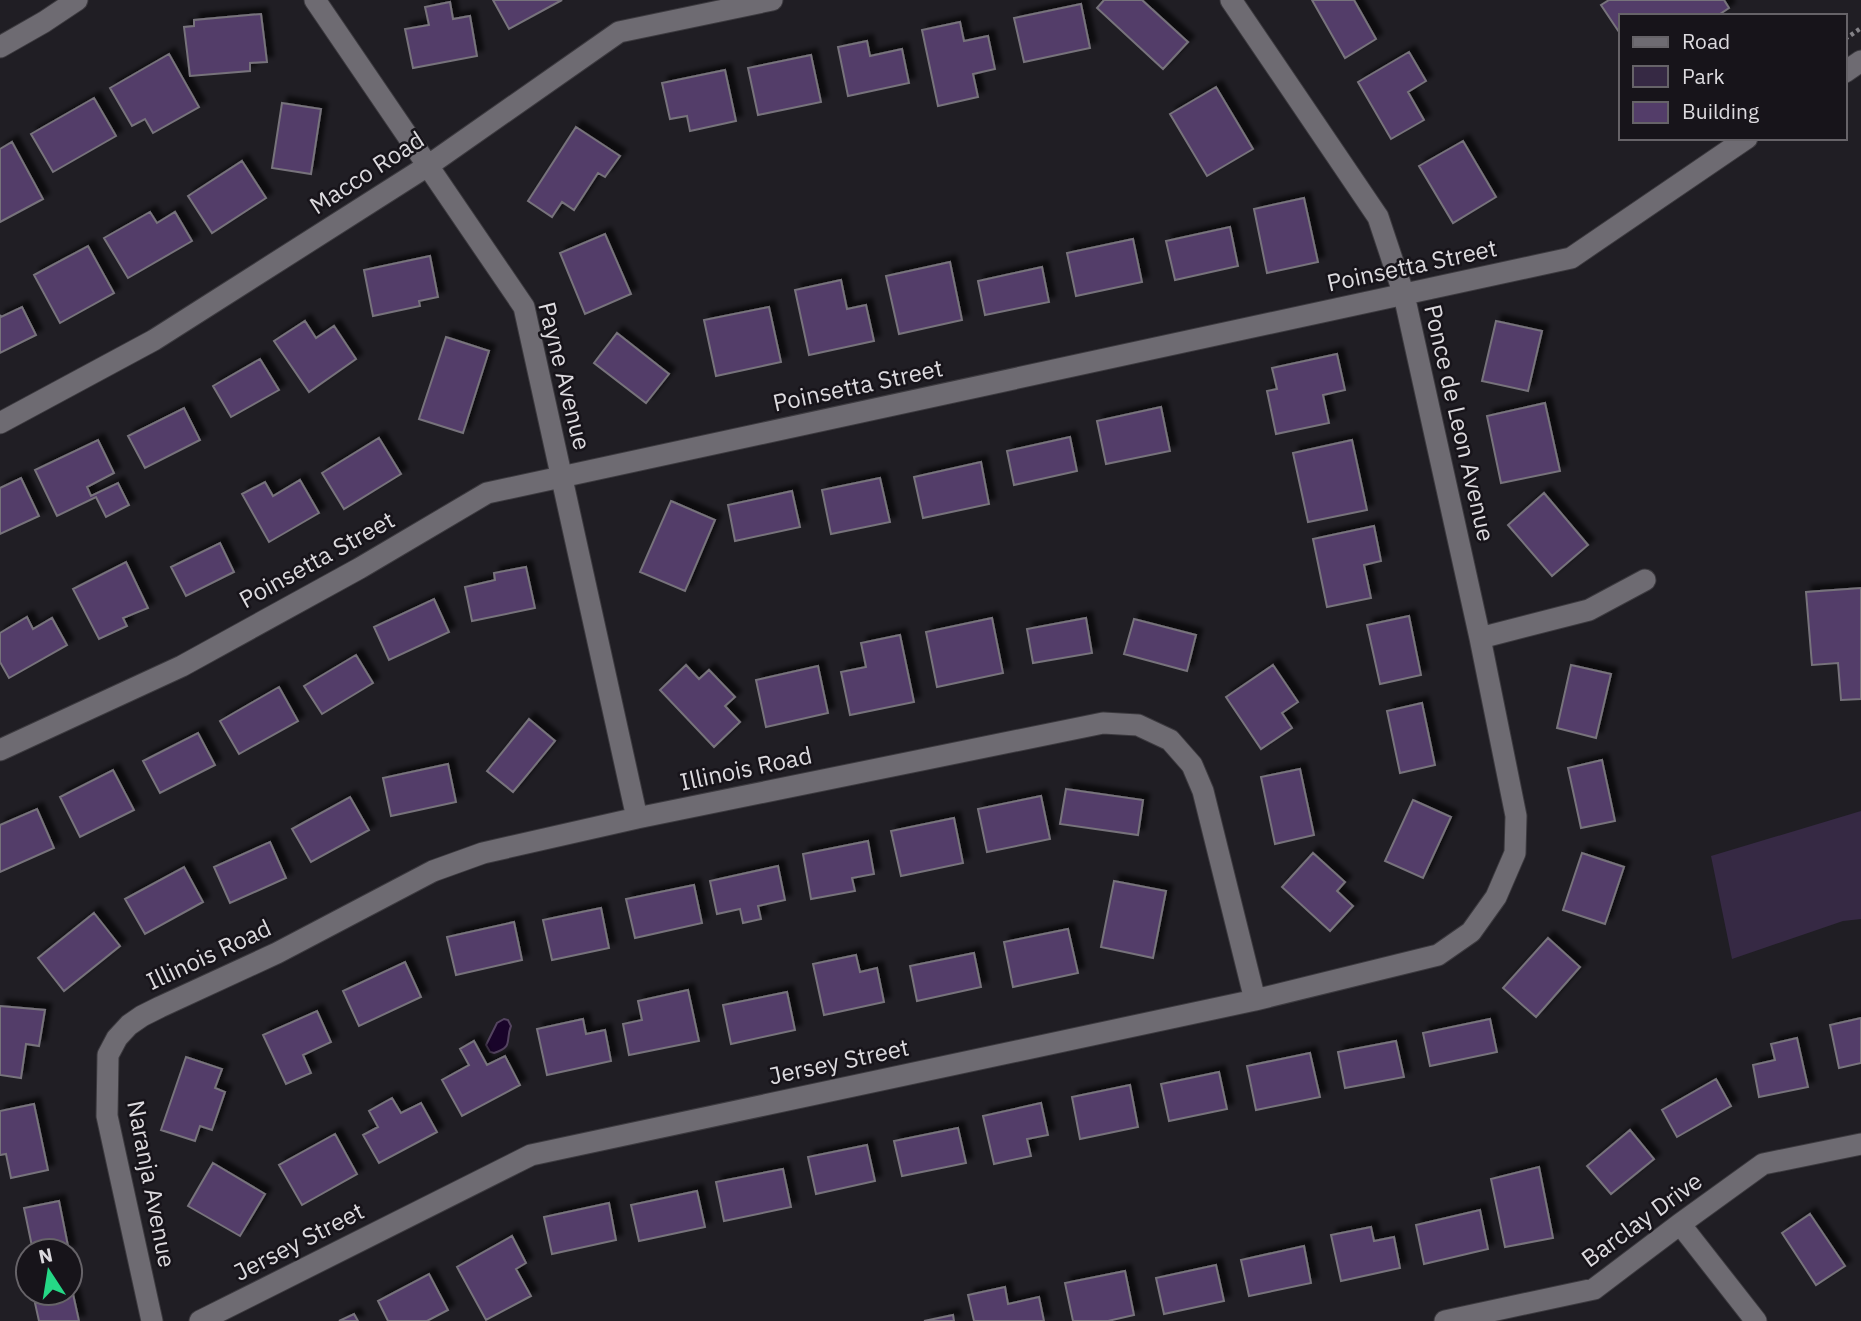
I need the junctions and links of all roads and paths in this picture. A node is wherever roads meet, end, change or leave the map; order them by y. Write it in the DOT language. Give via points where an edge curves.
graph roads {
  1 [pos="77,0"];
  2 [pos="315,0"];
  3 [pos="772,0"];
  4 [pos="1231,0"];
  5 [pos="0,47"];
  6 [pos="1744,140"];
  7 [pos="429,165"];
  8 [pos="1404,295"];
  9 [pos="0,423"];
  10 [pos="562,477"];
  11 [pos="1645,580"];
  12 [pos="1480,638"];
  13 [pos="0,750"];
  14 [pos="637,818"];
  15 [pos="1496,897"];
  16 [pos="1255,1000"];
  17 [pos="108,1055"];
  18 [pos="1861,1144"];
  19 [pos="1680,1224"];
  20 [pos="152,1321"];
  21 [pos="200,1321"];
  22 [pos="1446,1321"];
  23 [pos="1756,1321"];
  1 -- 5 [label="street"];
  2 -- 7 [label="street, Payne Avenue"];
  3 -- 7 [label="street, Macco Road" via="619,32"];
  4 -- 8 [label="street, Ponce de Leon Avenue" via="1378,217"];
  6 -- 8 [label="street, Poinsetta Street" via="1571,258"];
  7 -- 9 [label="street, Macco Road" via="154,340"];
  7 -- 10 [label="street, Payne Avenue" via="524,307"];
  8 -- 10 [label="street, Poinsetta Street"];
  8 -- 12 [label="street, Ponce de Leon Avenue"];
  10 -- 13 [label="street, Poinsetta Street" via="487,493 182,666"];
  10 -- 14 [label="street, Payne Avenue"];
  11 -- 12 [label="street" via="1589,611"];
  12 -- 15 [label="street, Ponce de Leon Avenue" via="1516,816 1515,853"];
  14 -- 16 [label="street, Illinois Road" via="1103,723 1138,725 1170,740 1192,765 1203,791"];
  14 -- 17 [label="street, Illinois Road" via="483,853 433,871 277,953 142,1016 117,1038"];
  15 -- 16 [label="street, Jersey Street" via="1471,932 1438,955"];
  16 -- 21 [label="street, Jersey Street" via="531,1155"];
  17 -- 20 [label="street, Naranja Avenue" via="107,1116"];
  18 -- 19 [label="street, Barclay Drive" via="1763,1164"];
  19 -- 22 [label="street, Barclay Drive" via="1594,1289"];
  19 -- 23 [label="street"];
}
